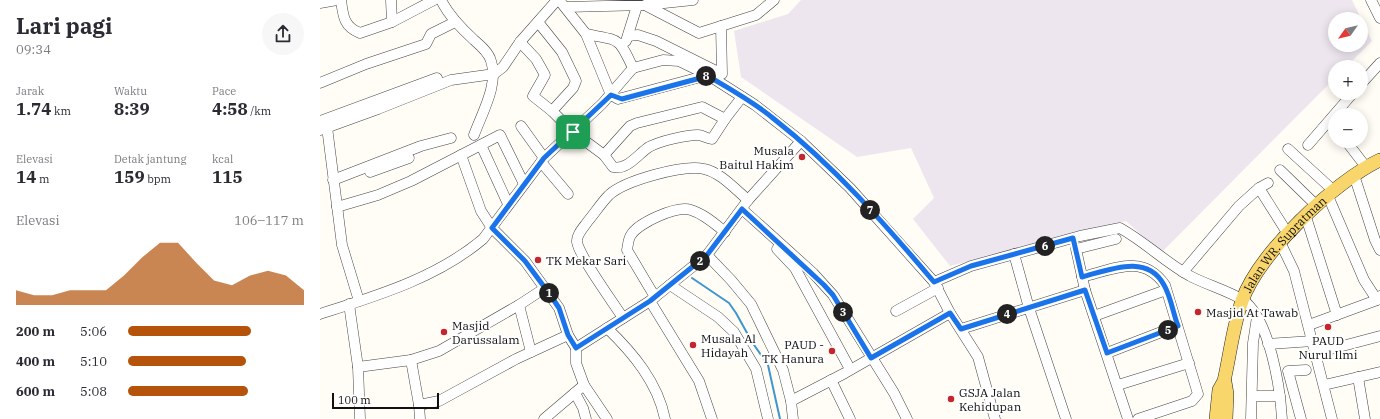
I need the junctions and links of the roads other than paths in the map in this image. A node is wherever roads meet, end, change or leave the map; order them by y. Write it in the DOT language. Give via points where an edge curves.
graph roads {
  1 [pos="337,0"];
  2 [pos="341,0"];
  3 [pos="391,0"];
  4 [pos="434,0"];
  5 [pos="441,0"];
  6 [pos="693,0"];
  7 [pos="774,0"];
  8 [pos="1371,0"];
  9 [pos="561,2"];
  10 [pos="320,3"];
  11 [pos="421,3"];
  12 [pos="617,3"];
  13 [pos="641,6"];
  14 [pos="1380,18"];
  15 [pos="392,22"];
  16 [pos="455,22"];
  17 [pos="538,22"];
  18 [pos="721,26"];
  19 [pos="586,34"];
  20 [pos="628,36"];
  21 [pos="520,42"];
  22 [pos="623,46"];
  23 [pos="668,47"];
  24 [pos="663,60"];
  25 [pos="1380,63"];
  26 [pos="633,68"];
  27 [pos="493,72"];
  28 [pos="708,76"];
  29 [pos="1368,76"];
  30 [pos="320,83"];
  31 [pos="611,95"];
  32 [pos="742,97"];
  33 [pos="552,111"];
  34 [pos="725,119"];
  35 [pos="327,124"];
  36 [pos="521,126"];
  37 [pos="1328,128"];
  38 [pos="573,132"];
  39 [pos="474,135"];
  40 [pos="450,140"];
  41 [pos="801,141"];
  42 [pos="480,145"];
  43 [pos="1308,145"];
  44 [pos="1351,148"];
  45 [pos="461,155"];
  46 [pos="604,155"];
  47 [pos="1291,155"];
  48 [pos="543,160"];
  49 [pos="1380,160"];
  50 [pos="1366,167"];
  51 [pos="1280,170"];
  52 [pos="1354,175"];
  53 [pos="334,182"];
  54 [pos="1268,183"];
  55 [pos="524,184"];
  56 [pos="1259,188"];
  57 [pos="1331,193"];
  58 [pos="568,194"];
  59 [pos="748,200"];
  60 [pos="508,204"];
  61 [pos="1317,206"];
  62 [pos="337,207"];
  63 [pos="741,211"];
  64 [pos="1306,217"];
  65 [pos="492,228"];
  66 [pos="724,232"];
  67 [pos="1073,238"];
  68 [pos="1284,238"];
  69 [pos="1116,239"];
  70 [pos="1076,249"];
  71 [pos="1380,250"];
  72 [pos="1014,254"];
  73 [pos="707,255"];
  74 [pos="1184,272"];
  75 [pos="1082,277"];
  76 [pos="670,285"];
  77 [pos="936,285"];
  78 [pos="545,288"];
  79 [pos="1085,290"];
  80 [pos="1166,290"];
  81 [pos="1379,298"];
  82 [pos="652,299"];
  83 [pos="1242,300"];
  84 [pos="354,302"];
  85 [pos="519,306"];
  86 [pos="1029,308"];
  87 [pos="896,311"];
  88 [pos="950,313"];
  89 [pos="320,314"];
  90 [pos="1337,315"];
  91 [pos="1094,316"];
  92 [pos="1257,317"];
  93 [pos="622,318"];
  94 [pos="1308,325"];
  95 [pos="1178,326"];
  96 [pos="607,328"];
  97 [pos="961,329"];
  98 [pos="568,335"];
  99 [pos="1380,336"];
  100 [pos="1313,341"];
  101 [pos="1268,344"];
  102 [pos="576,348"];
  103 [pos="531,352"];
  104 [pos="1107,353"];
  105 [pos="1316,353"];
  106 [pos="871,358"];
  107 [pos="411,360"];
  108 [pos="1189,363"];
  109 [pos="358,367"];
  110 [pos="850,370"];
  111 [pos="1306,370"];
  112 [pos="1380,372"];
  113 [pos="1358,377"];
  114 [pos="831,380"];
  115 [pos="1224,381"];
  116 [pos="584,385"];
  117 [pos="1118,385"];
  118 [pos="1324,385"];
  119 [pos="575,393"];
  120 [pos="1252,396"];
  121 [pos="1280,396"];
  122 [pos="791,401"];
  123 [pos="419,405"];
  124 [pos="1330,418"];
  125 [pos="360,419"];
  126 [pos="420,419"];
  127 [pos="544,419"];
  128 [pos="586,419"];
  129 [pos="607,419"];
  130 [pos="665,419"];
  131 [pos="712,419"];
  132 [pos="768,419"];
  133 [pos="793,419"];
  134 [pos="850,419"];
  135 [pos="907,419"];
  136 [pos="995,419"];
  137 [pos="1066,419"];
  138 [pos="1128,419"];
  139 [pos="1138,419"];
  140 [pos="1214,419"];
  141 [pos="1226,419"];
  142 [pos="1251,419"];
  143 [pos="1282,419"];
  144 [pos="1301,419"];
  145 [pos="1364,419"];
  1 -- 10 [label="street"];
  2 -- 15 [label="street" via="346,24 354,31 366,32"];
  3 -- 15 [label="street"];
  4 -- 11 [label="street"];
  5 -- 16 [label="street"];
  6 -- 13 [label="street"];
  7 -- 18 [label="street" via="756,15"];
  8 -- 14 [label="street"];
  9 -- 12 [label="street"];
  9 -- 17 [label="street"];
  9 -- 19 [label="street"];
  11 -- 15 [label="street"];
  12 -- 13 [label="street"];
  13 -- 18 [label="street" via="699,33"];
  13 -- 20 [label="street"];
  16 -- 27 [label="street" via="483,48 491,60"];
  16 -- 30 [label="street" via="431,34 426,44"];
  17 -- 21 [label="street"];
  17 -- 33 [label="street" via="562,52 576,82"];
  18 -- 23 [label="street" via="722,74"];
  19 -- 22 [label="street" via="617,40"];
  19 -- 31 [label="street"];
  20 -- 22 [label="street"];
  20 -- 23 [label="street" via="642,36"];
  21 -- 27 [label="street" via="502,67"];
  21 -- 33 [label="street" via="536,59 545,75 533,96"];
  22 -- 26 [label="street"];
  23 -- 24 [label="street"];
  24 -- 26 [label="street"];
  24 -- 28 [label="street" via="679,61"];
  25 -- 29 [label="street"];
  26 -- 31 [label="street"];
  27 -- 35 [label="street" via="434,82"];
  27 -- 39 [label="street" via="492,86"];
  28 -- 31 [label="street" via="622,99"];
  28 -- 32 [label="street"];
  31 -- 38 [label="street"];
  32 -- 34 [label="street"];
  32 -- 41 [label="street" via="773,117"];
  33 -- 38 [label="street"];
  34 -- 46 [label="street" via="702,107 637,123 630,126"];
  34 -- 46 [label="street" via="712,139 698,135 659,143 623,167 613,167"];
  35 -- 53 [label="street"];
  36 -- 48 [label="street"];
  37 -- 43 [label="street"];
  38 -- 46 [label="street"];
  38 -- 48 [label="street"];
  40 -- 53 [label="street" via="415,149"];
  41 -- 59 [label="street"];
  41 -- 77 [label="street" via="850,188"];
  42 -- 45 [label="street"];
  42 -- 55 [label="street" via="498,135 502,136"];
  42 -- 60 [label="street"];
  44 -- 50 [label="street"];
  45 -- 62 [label="street" via="378,195"];
  45 -- 65 [label="street" via="481,211"];
  47 -- 57 [label="street"];
  48 -- 55 [label="street"];
  48 -- 58 [label="street"];
  49 -- 50 [label="main road, Jalan WR. Supratman"];
  50 -- 52 [label="main road, Jalan WR. Supratman"];
  51 -- 61 [label="street"];
  52 -- 57 [label="main road, Jalan WR. Supratman"];
  52 -- 71 [label="street"];
  53 -- 62 [label="street"];
  54 -- 56 [label="street"];
  55 -- 60 [label="street"];
  56 -- 68 [label="street"];
  56 -- 74 [label="street" via="1239,206"];
  57 -- 61 [label="main road, Jalan WR. Supratman"];
  57 -- 81 [label="street" via="1364,280"];
  59 -- 63 [label="street"];
  59 -- 93 [label="street" via="712,172 694,167 637,181 618,188 609,195 580,233 577,242 584,258"];
  60 -- 65 [label="street"];
  61 -- 64 [label="main road, Jalan WR. Supratman"];
  62 -- 84 [label="street"];
  63 -- 66 [label="street"];
  63 -- 106 [label="street" via="833,295"];
  63 -- 110 [label="street" via="795,268"];
  64 -- 68 [label="main road, Jalan WR. Supratman"];
  64 -- 90 [label="street"];
  65 -- 78 [label="street" via="525,261"];
  65 -- 84 [label="street" via="483,239 449,264 406,284"];
  66 -- 73 [label="street"];
  66 -- 82 [label="street" via="700,214 685,209 655,218 639,227 631,235 627,250"];
  67 -- 70 [label="street"];
  67 -- 72 [label="street"];
  67 -- 74 [label="street" via="1120,228"];
  68 -- 83 [label="main road, Jalan WR. Supratman" via="1264,260"];
  68 -- 94 [label="street"];
  69 -- 70 [label="street"];
  70 -- 75 [label="street"];
  72 -- 77 [label="street" via="971,266"];
  72 -- 86 [label="street"];
  73 -- 76 [label="street"];
  73 -- 122 [label="street" via="751,304 783,370"];
  74 -- 83 [label="street"];
  75 -- 79 [label="street"];
  75 -- 80 [label="street" via="1138,265 1146,267 1159,277"];
  76 -- 82 [label="street"];
  76 -- 132 [label="street" via="718,317 734,332 756,369"];
  77 -- 87 [label="street"];
  77 -- 88 [label="street"];
  78 -- 85 [label="street"];
  78 -- 98 [label="street" via="559,308"];
  79 -- 86 [label="street"];
  79 -- 91 [label="street"];
  80 -- 91 [label="street"];
  80 -- 95 [label="street"];
  81 -- 90 [label="street"];
  82 -- 93 [label="street"];
  82 -- 131 [label="street" via="699,381"];
  83 -- 92 [label="street"];
  83 -- 115 [label="main road, Jalan WR. Supratman"];
  84 -- 89 [label="street"];
  84 -- 109 [label="street"];
  85 -- 103 [label="street"];
  85 -- 107 [label="street" via="439,351"];
  86 -- 97 [label="street"];
  86 -- 137 [label="street"];
  88 -- 97 [label="street"];
  88 -- 106 [label="street"];
  90 -- 94 [label="street"];
  91 -- 104 [label="street"];
  92 -- 101 [label="street"];
  92 -- 120 [label="street" via="1253,343"];
  93 -- 96 [label="street"];
  94 -- 100 [label="street"];
  95 -- 104 [label="street"];
  95 -- 108 [label="street"];
  96 -- 102 [label="street"];
  96 -- 130 [label="street" via="625,345 643,370 662,406"];
  97 -- 136 [label="street" via="978,357"];
  98 -- 102 [label="street"];
  98 -- 103 [label="street"];
  99 -- 105 [label="street"];
  100 -- 101 [label="street"];
  100 -- 105 [label="street"];
  101 -- 121 [label="street"];
  102 -- 116 [label="street" via="576,363"];
  103 -- 123 [label="street" via="439,401"];
  104 -- 117 [label="street"];
  105 -- 118 [label="street"];
  106 -- 110 [label="street"];
  106 -- 135 [label="street" via="894,393"];
  107 -- 109 [label="street"];
  107 -- 123 [label="street"];
  108 -- 117 [label="street"];
  108 -- 139 [label="street" via="1198,394 1196,398"];
  109 -- 125 [label="street"];
  110 -- 114 [label="street"];
  111 -- 144 [label="street" via="1288,371"];
  112 -- 113 [label="street"];
  113 -- 118 [label="street"];
  113 -- 145 [label="street"];
  114 -- 122 [label="street"];
  114 -- 134 [label="street"];
  115 -- 140 [label="main road, Jalan WR. Supratman"];
  115 -- 141 [label="main road, Jalan WR. Supratman" via="1227,394"];
  116 -- 119 [label="street"];
  116 -- 129 [label="street"];
  117 -- 138 [label="street"];
  118 -- 124 [label="street"];
  119 -- 127 [label="street"];
  119 -- 128 [label="street"];
  120 -- 121 [label="street"];
  120 -- 142 [label="street"];
  121 -- 143 [label="street"];
  122 -- 133 [label="street"];
  123 -- 126 [label="street"];
}
